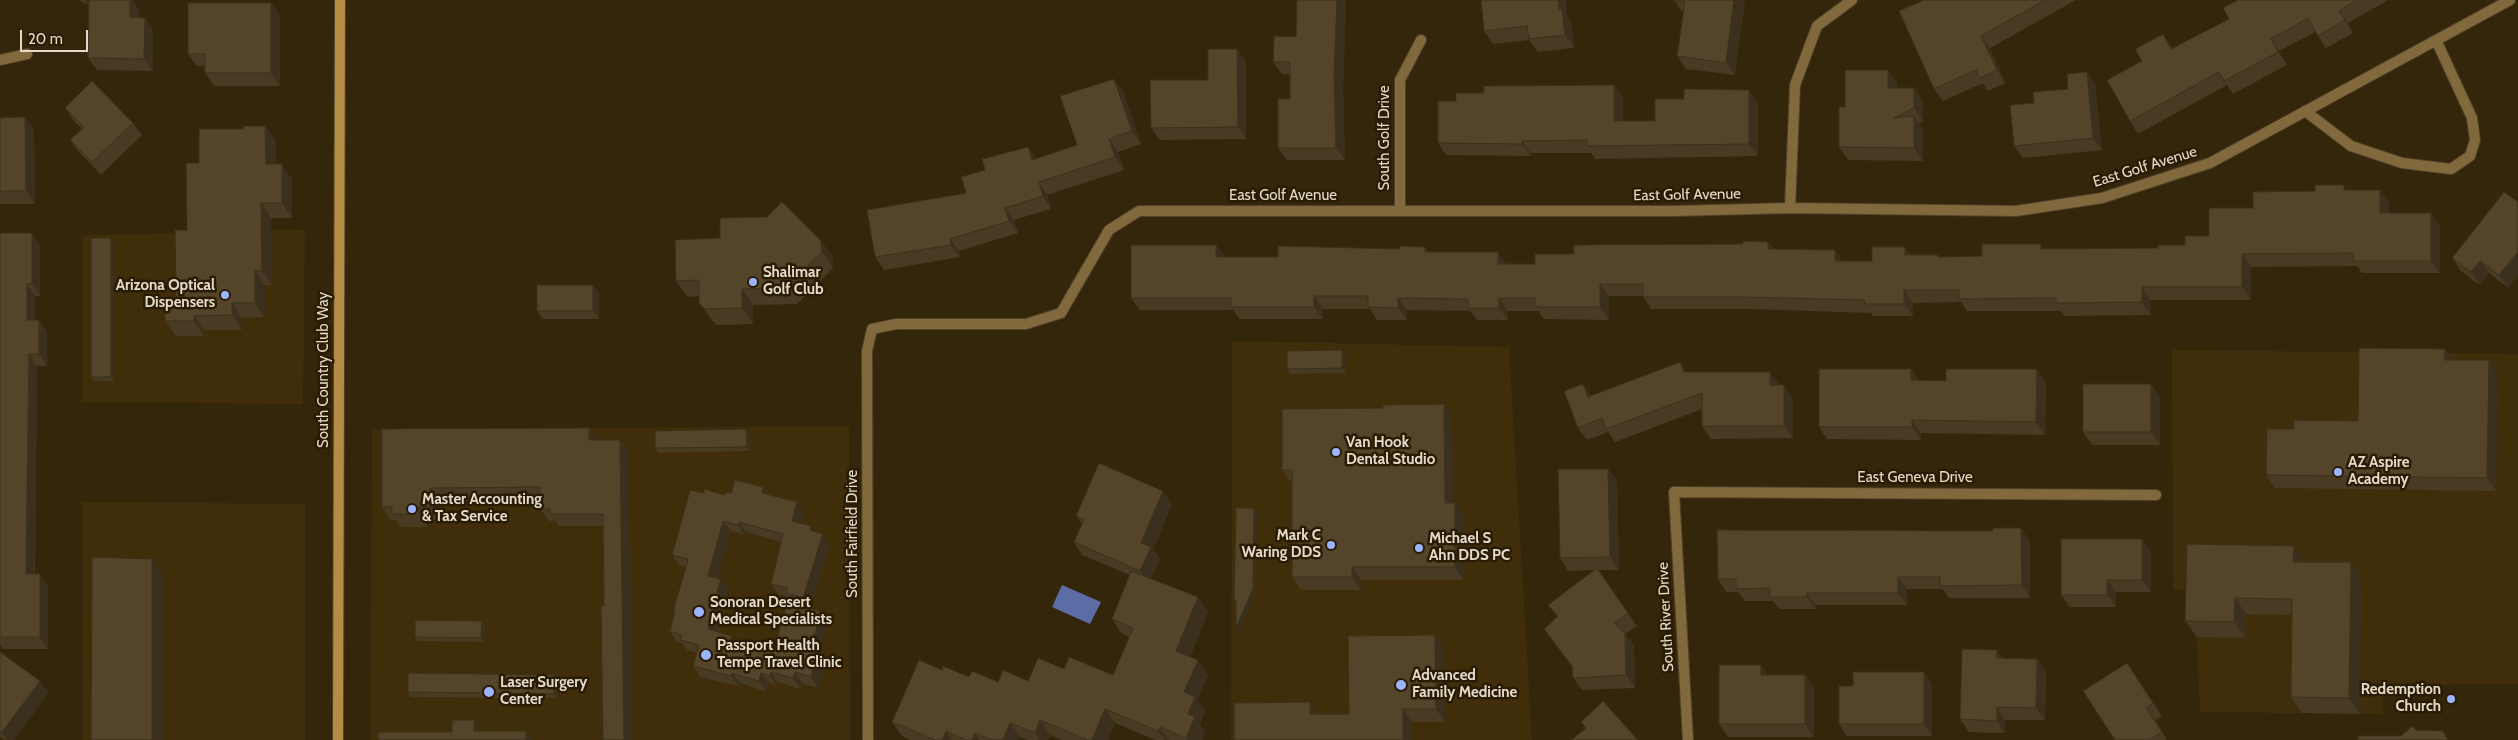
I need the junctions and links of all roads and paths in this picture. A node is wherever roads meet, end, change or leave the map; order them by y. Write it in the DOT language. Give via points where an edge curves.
graph roads {
  1 [pos="340,0"];
  2 [pos="1852,0"];
  3 [pos="2510,0"];
  4 [pos="1421,40"];
  5 [pos="2436,40"];
  6 [pos="27,54"];
  7 [pos="0,60"];
  8 [pos="2305,111"];
  9 [pos="1790,208"];
  10 [pos="1400,211"];
  11 [pos="872,329"];
  12 [pos="1674,492"];
  13 [pos="2156,495"];
  14 [pos="338,740"];
  15 [pos="868,740"];
  16 [pos="1688,740"];
  1 -- 14 [label="street, South Country Club Way"];
  2 -- 9 [label="street" via="1817,26 1795,85"];
  3 -- 5 [label="street, East Golf Avenue"];
  4 -- 10 [label="street, South Golf Drive" via="1400,80"];
  5 -- 8 [label="street, East Golf Avenue"];
  5 -- 8 [label="street" via="2472,118 2475,140 2470,156 2452,169 2402,163 2352,146"];
  6 -- 7 [label="street"];
  8 -- 9 [label="street, East Golf Avenue" via="2210,163 2102,198 2016,211"];
  9 -- 10 [label="street, East Golf Avenue"];
  10 -- 11 [label="street, East Golf Avenue" via="1139,211 1109,230 1061,313 1026,324 896,324"];
  11 -- 15 [label="street, South Fairfield Drive" via="867,351"];
  12 -- 13 [label="street, East Geneva Drive"];
  12 -- 16 [label="street, South River Drive"];
}
